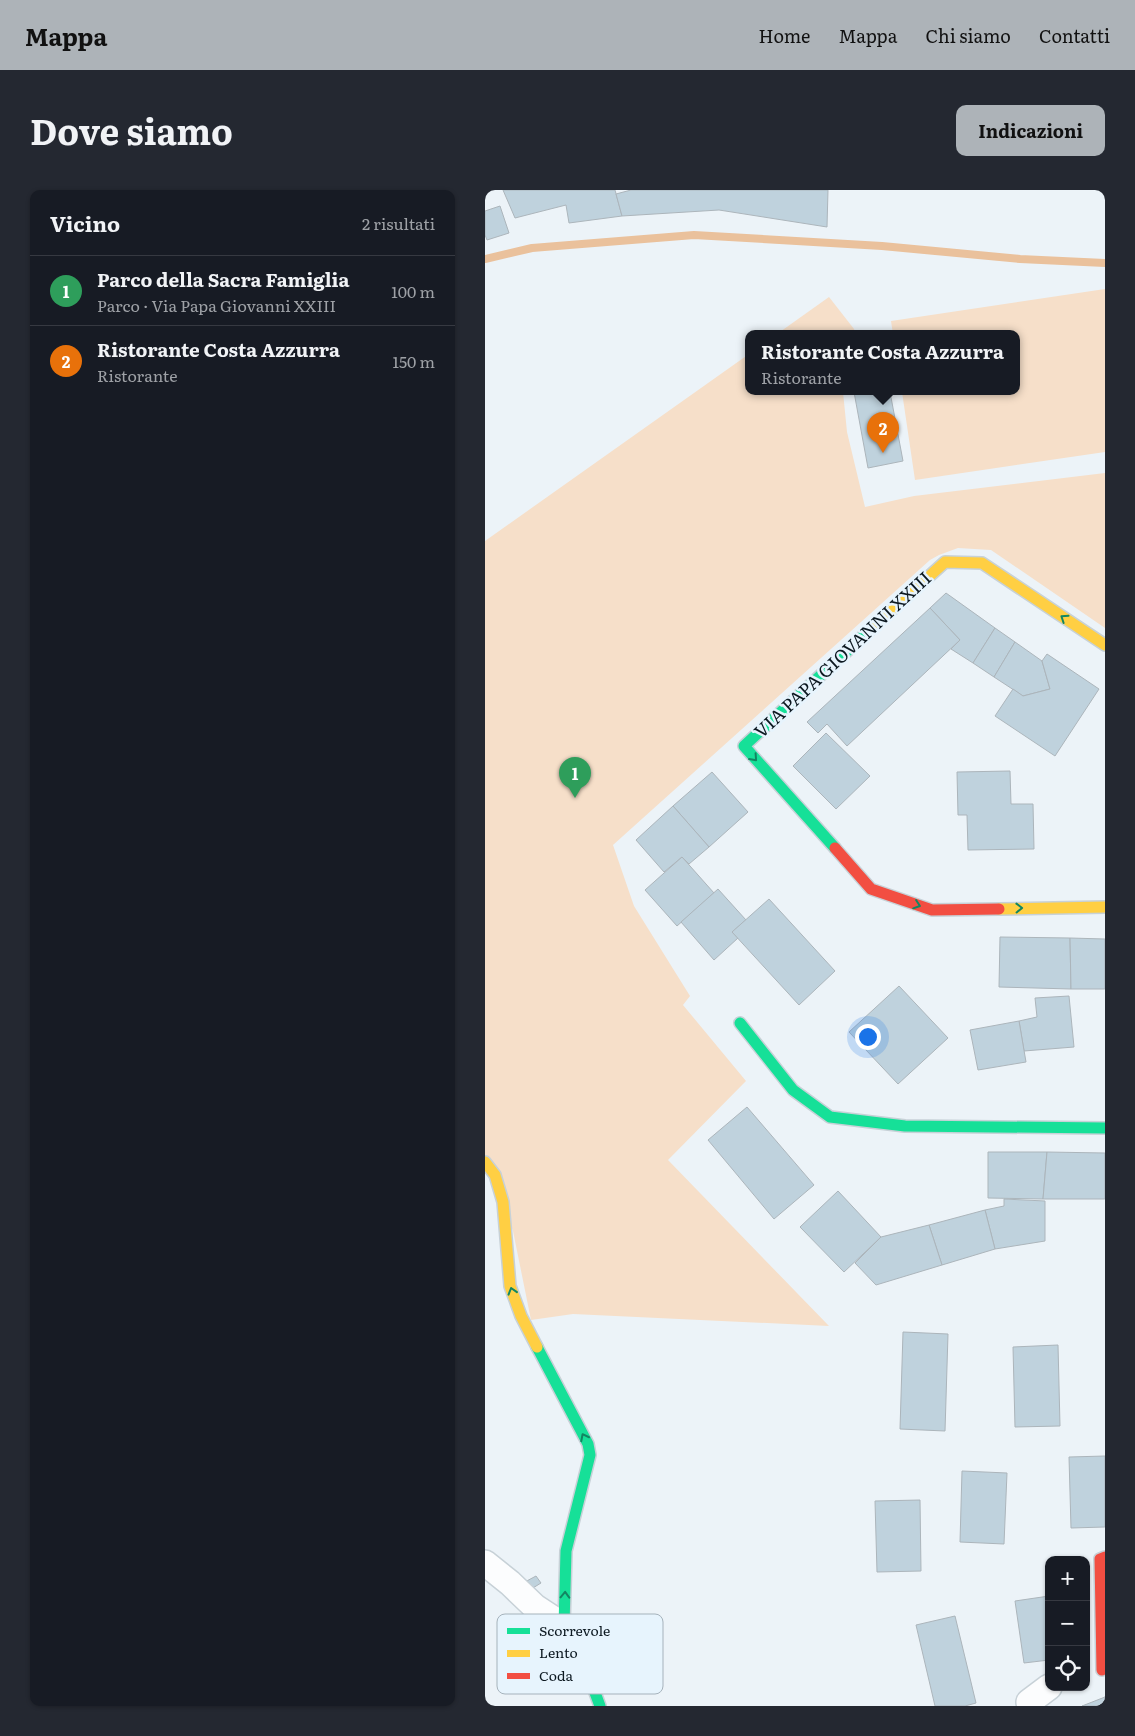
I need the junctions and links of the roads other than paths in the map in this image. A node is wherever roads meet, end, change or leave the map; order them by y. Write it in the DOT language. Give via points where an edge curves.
graph roads {
  1 [pos="1105,645"];
  2 [pos="1105,907"];
  3 [pos="741,1023"];
  4 [pos="1105,1128"];
  5 [pos="485,1162"];
  6 [pos="1105,1557"];
  7 [pos="485,1563"];
  8 [pos="546,1614"];
  9 [pos="564,1614"];
  10 [pos="1098,1672"];
  11 [pos="1045,1690"];
  12 [pos="1032,1706"];
  1 -- 2 [label="street, VIA PAPA GIOVANNI XXIII, one-way" via="983,563 945,562 744,746 871,889 932,910"];
  3 -- 4 [label="street" via="793,1090 830,1117 905,1126"];
  9 -- 5 [label="street, one-way" via="566,1552 590,1455 588,1444 521,1316 510,1286 503,1202 495,1175"];
  6 -- 10 [label="street" via="1100,1559"];
  7 -- 8 [label="street"];
  11 -- 12 [label="street" via="1029,1702"];
}
